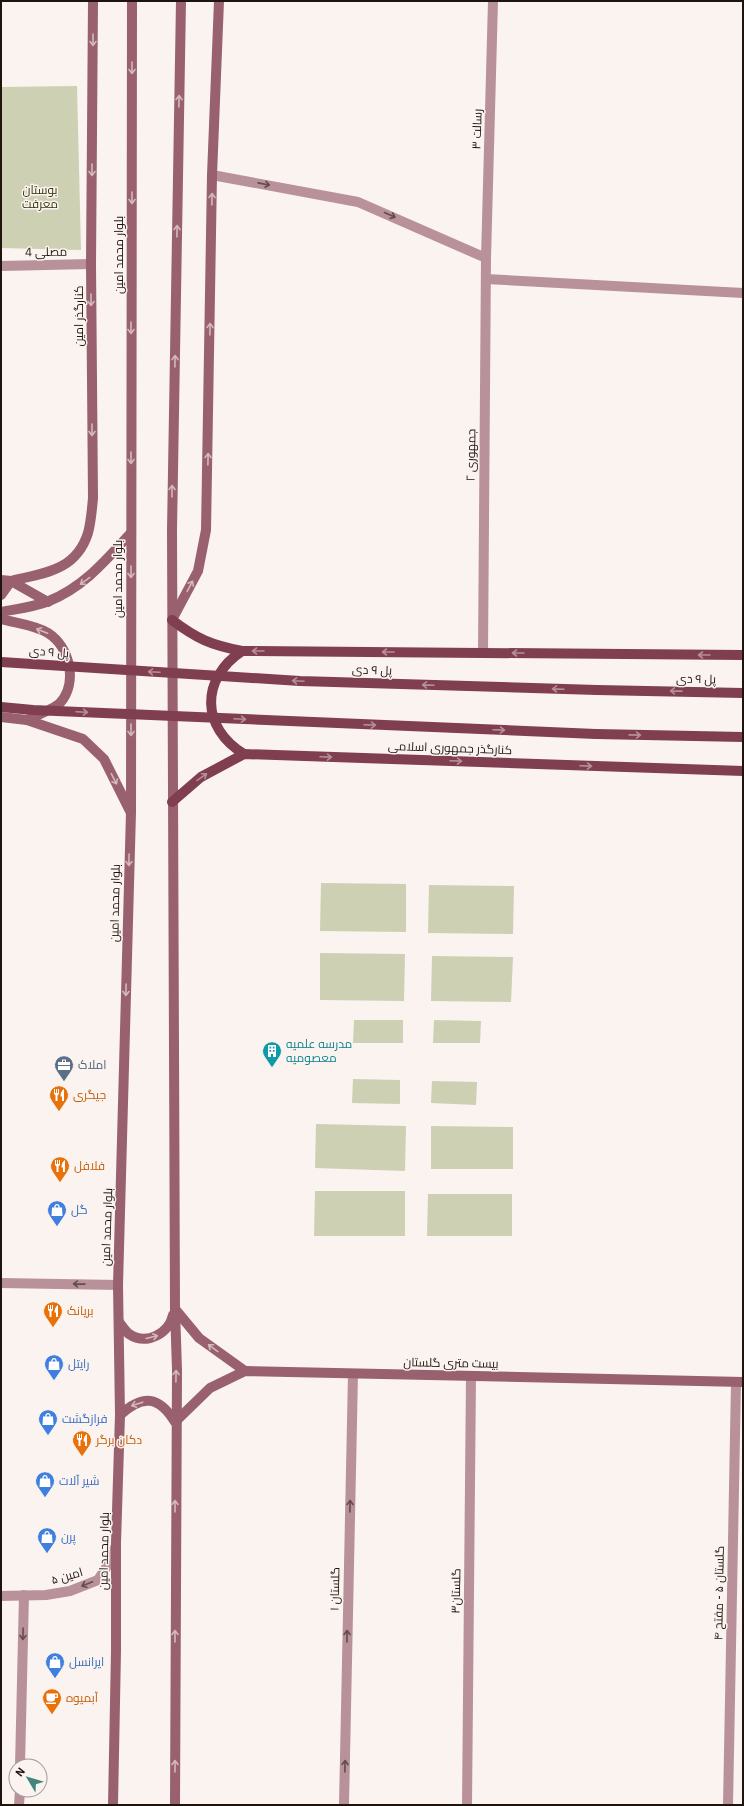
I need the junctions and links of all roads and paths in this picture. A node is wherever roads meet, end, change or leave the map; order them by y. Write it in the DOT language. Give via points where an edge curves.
graph roads {
  1 [pos="93,1"];
  2 [pos="132,1"];
  3 [pos="181,1"];
  4 [pos="219,1"];
  5 [pos="493,1"];
  6 [pos="212,175"];
  7 [pos="486,258"];
  8 [pos="91,264"];
  9 [pos="1,266"];
  10 [pos="486,279"];
  11 [pos="743,293"];
  12 [pos="131,533"];
  13 [pos="6,580"];
  14 [pos="1,595"];
  15 [pos="48,602"];
  16 [pos="1,612"];
  17 [pos="1,619"];
  18 [pos="172,620"];
  19 [pos="743,650"];
  20 [pos="242,651"];
  21 [pos="482,653"];
  22 [pos="743,655"];
  23 [pos="1,662"];
  24 [pos="743,693"];
  25 [pos="1,707"];
  26 [pos="1,717"];
  27 [pos="27,720"];
  28 [pos="743,737"];
  29 [pos="244,754"];
  30 [pos="743,771"];
  31 [pos="172,802"];
  32 [pos="130,812"];
  33 [pos="1,1283"];
  34 [pos="118,1285"];
  35 [pos="175,1308"];
  36 [pos="119,1322"];
  37 [pos="245,1371"];
  38 [pos="353,1374"];
  39 [pos="471,1376"];
  40 [pos="740,1382"];
  41 [pos="120,1415"];
  42 [pos="175,1422"];
  43 [pos="116,1543"];
  44 [pos="1,1596"];
  45 [pos="24,1596"];
  46 [pos="20,1758"];
  47 [pos="176,1802"];
  48 [pos="113,1805"];
  49 [pos="344,1805"];
  50 [pos="467,1805"];
  51 [pos="728,1805"];
  1 -- 8 [label="main road, کنارگذر امین, one-way"];
  2 -- 12 [label="main road, بلوار محمد امین, one-way"];
  18 -- 3 [label="main road, one-way"];
  4 -- 6 [label="main road"];
  5 -- 7 [label="street, رسالت ۳"];
  6 -- 7 [label="street, one-way" via="358,202"];
  18 -- 6 [label="main road, one-way" via="198,571 206,530"];
  7 -- 10 [label="street, جمهوری ۲"];
  8 -- 9 [label="street, مصلی 4"];
  8 -- 13 [label="main road, کنارگذر امین, one-way" via="93,498 88,532 74,558 62,567"];
  10 -- 11 [label="street"];
  10 -- 21 [label="street, جمهوری ۲"];
  12 -- 15 [label="main road, one-way" via="93,575 70,592"];
  12 -- 32 [label="main road, بلوار محمد امین, one-way"];
  13 -- 14 [label="main road"];
  13 -- 15 [label="main road"];
  15 -- 16 [label="main road"];
  27 -- 17 [label="main road, one-way" via="59,704 68,690 70,669 64,649 48,633"];
  18 -- 20 [label="main road" via="215,646"];
  18 -- 31 [label="main road"];
  19 -- 22 [label="street"];
  21 -- 20 [label="main road, one-way"];
  20 -- 29 [label="main road" via="230,659 221,670 214,682 211,696 212,710 219,730 232,747"];
  22 -- 21 [label="main road, one-way"];
  24 -- 23 [label="main road, پل ۹ دی, one-way, bridge" via="300,681"];
  25 -- 28 [label="main road, one-way, bridge" via="596,734"];
  26 -- 27 [label="main road"];
  27 -- 32 [label="main road, one-way" via="83,739 104,759"];
  29 -- 30 [label="main road, کنارگذر جمهوری اسلامی, one-way"];
  31 -- 29 [label="main road, one-way" via="201,777"];
  31 -- 35 [label="main road"];
  32 -- 34 [label="main road, بلوار محمد امین, one-way"];
  34 -- 33 [label="street, one-way"];
  34 -- 36 [label="main road, بلوار محمد امین"];
  36 -- 35 [label="main road, one-way" via="130,1334 145,1339 160,1335 171,1324"];
  37 -- 35 [label="main road, one-way" via="199,1338"];
  42 -- 35 [label="main road, one-way"];
  36 -- 41 [label="main road, بلوار محمد امین"];
  37 -- 38 [label="main road, بیست متری گلستان"];
  37 -- 42 [label="main road, بیست متری گلستان" via="210,1388"];
  38 -- 39 [label="main road, بیست متری گلستان"];
  49 -- 38 [label="street, گلستان ۱, one-way"];
  39 -- 40 [label="main road, بیست متری گلستان"];
  39 -- 50 [label="street, گلستان۳"];
  40 -- 51 [label="street, گلستان ۵ - مفتح ۴"];
  42 -- 41 [label="main road, one-way" via="166,1407 150,1400 133,1403"];
  41 -- 43 [label="main road, بلوار محمد امین"];
  47 -- 42 [label="main road, one-way"];
  43 -- 45 [label="street, امین ۵, one-way" via="109,1563 98,1580 70,1591"];
  43 -- 48 [label="main road, بلوار محمد امین"];
  44 -- 45 [label="street, امین ۵"];
  45 -- 46 [label="street, one-way"];
}
